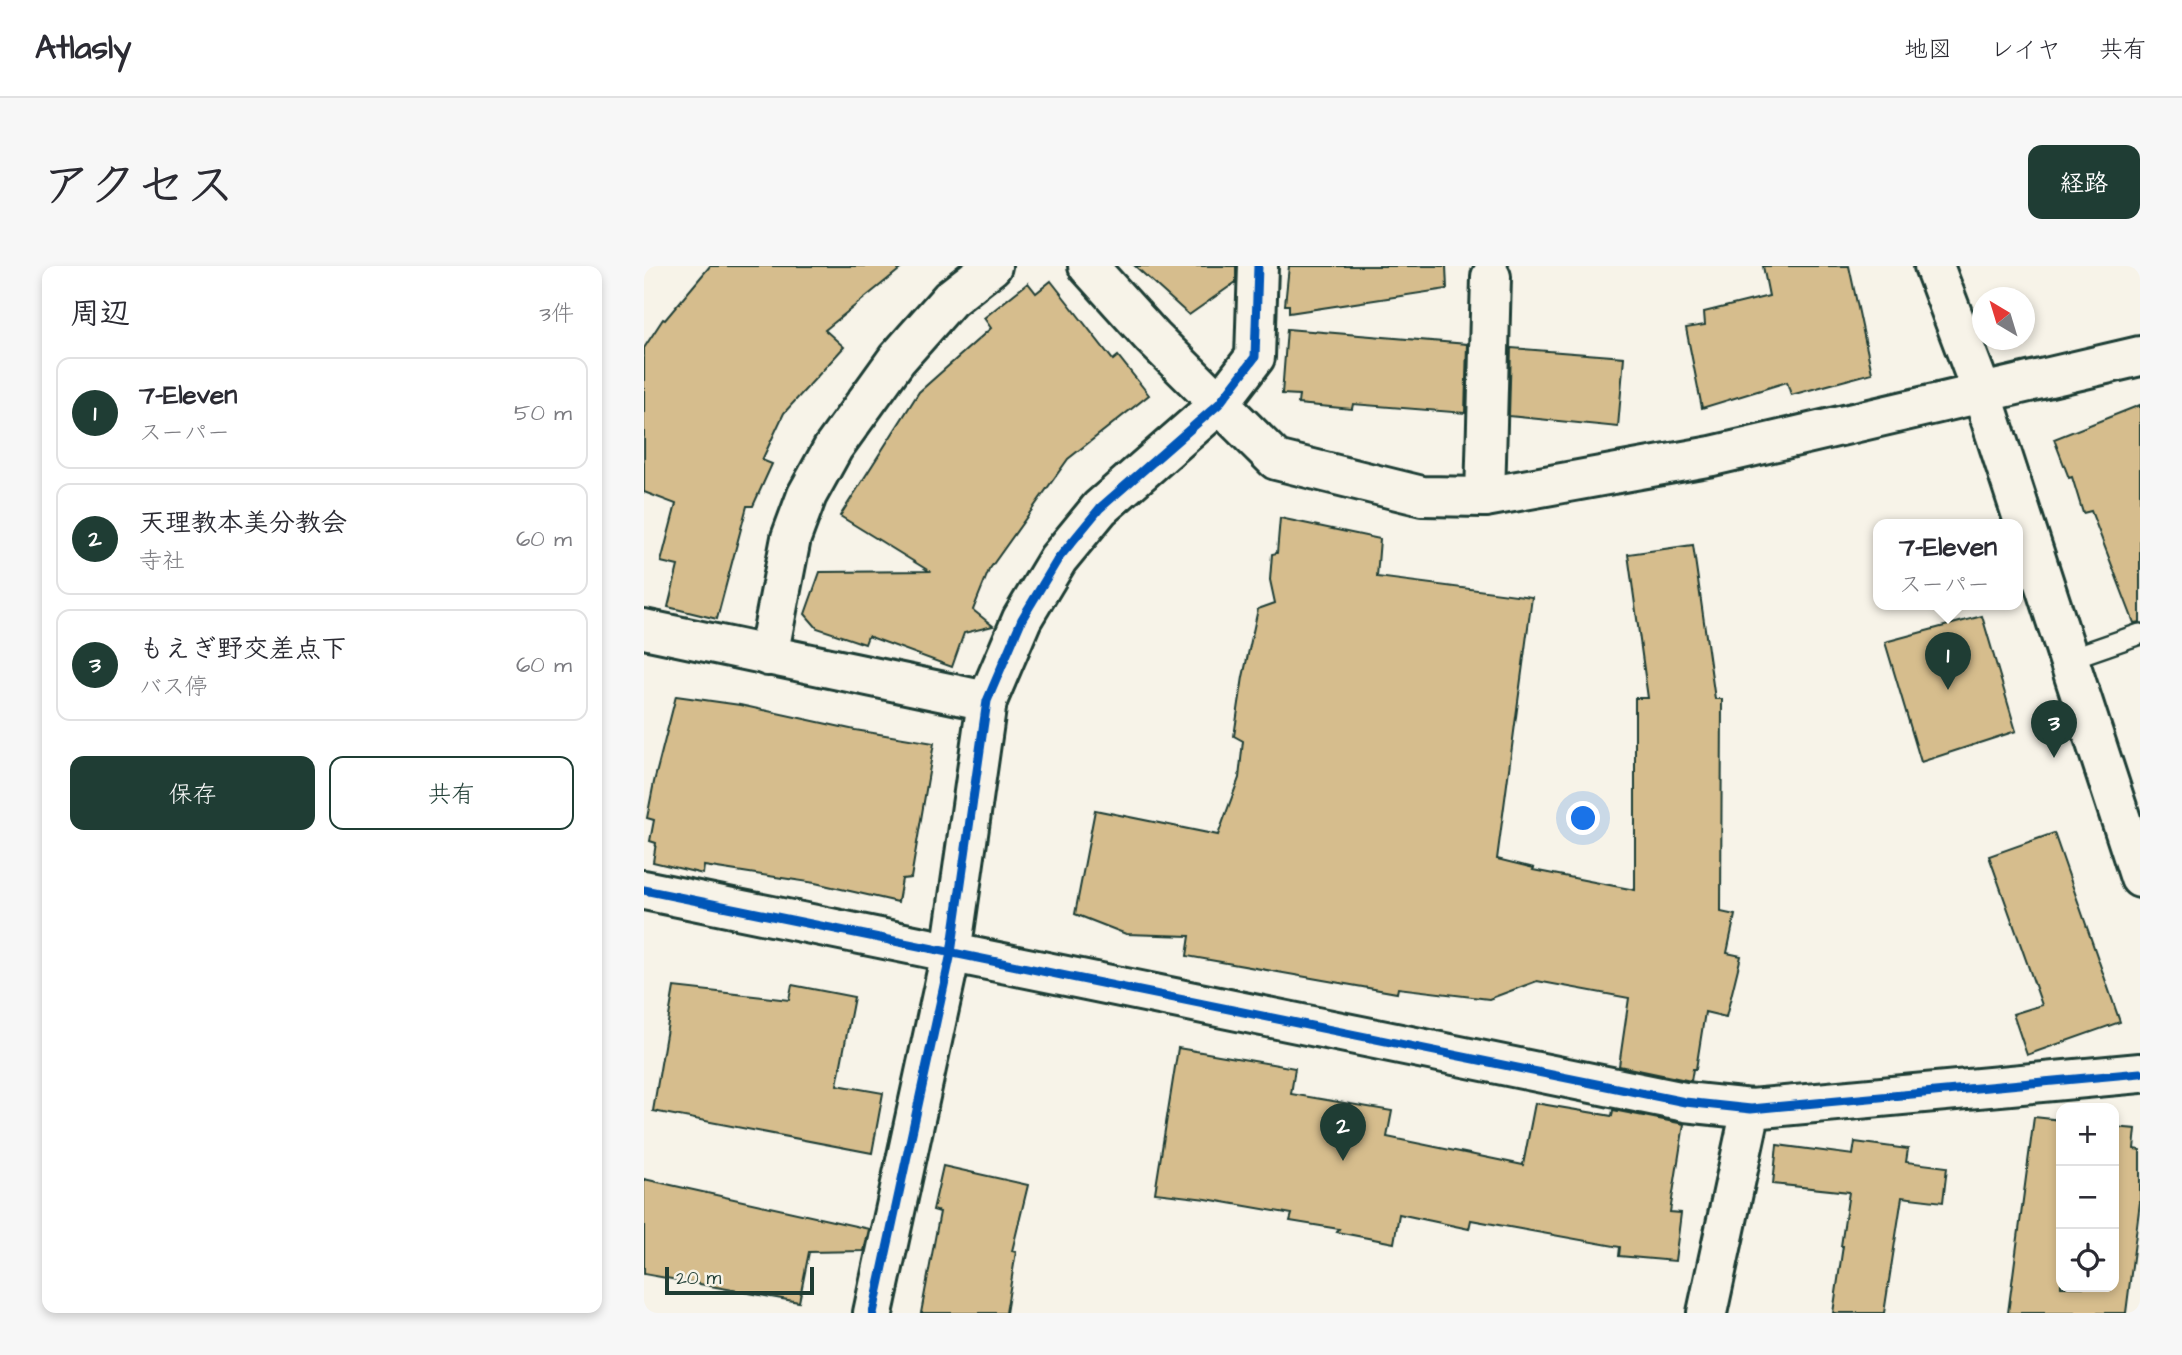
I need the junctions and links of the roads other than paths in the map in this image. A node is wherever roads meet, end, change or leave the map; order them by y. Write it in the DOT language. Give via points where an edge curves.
graph roads {
  1 [pos="992,266"];
  2 [pos="1088,266"];
  3 [pos="1258,266"];
  4 [pos="1934,266"];
  5 [pos="1491,277"];
  6 [pos="2140,356"];
  7 [pos="1982,393"];
  8 [pos="1219,404"];
  9 [pos="1485,497"];
  10 [pos="2023,519"];
  11 [pos="2023,520"];
  12 [pos="644,629"];
  13 [pos="2140,634"];
  14 [pos="768,656"];
  15 [pos="2068,659"];
  16 [pos="987,701"];
  17 [pos="2132,827"];
  18 [pos="2140,878"];
  19 [pos="644,890"];
  20 [pos="951,953"];
  21 [pos="2140,1073"];
  22 [pos="1751,1109"];
  23 [pos="873,1313"];
  24 [pos="1707,1313"];
  1 -- 14 [label="street" via="950,299 897,359 833,448 807,495 791,538"];
  2 -- 8 [label="street"];
  3 -- 8 [label="street" via="1255,357"];
  4 -- 7 [label="street"];
  5 -- 9 [label="street"];
  6 -- 7 [label="street"];
  7 -- 9 [label="street" via="1712,456"];
  7 -- 10 [label="street"];
  8 -- 9 [label="street" via="1276,460 1422,496"];
  8 -- 16 [label="street" via="1101,508 1058,559 1023,619"];
  11 -- 15 [label="street"];
  12 -- 14 [label="street"];
  13 -- 15 [label="lane"];
  14 -- 16 [label="street"];
  15 -- 17 [label="street"];
  16 -- 20 [label="street"];
  17 -- 18 [label="street"];
  19 -- 20 [label="street"];
  20 -- 22 [label="street" via="1685,1102"];
  20 -- 23 [label="street"];
  21 -- 22 [label="street"];
  22 -- 24 [label="street"];
}
